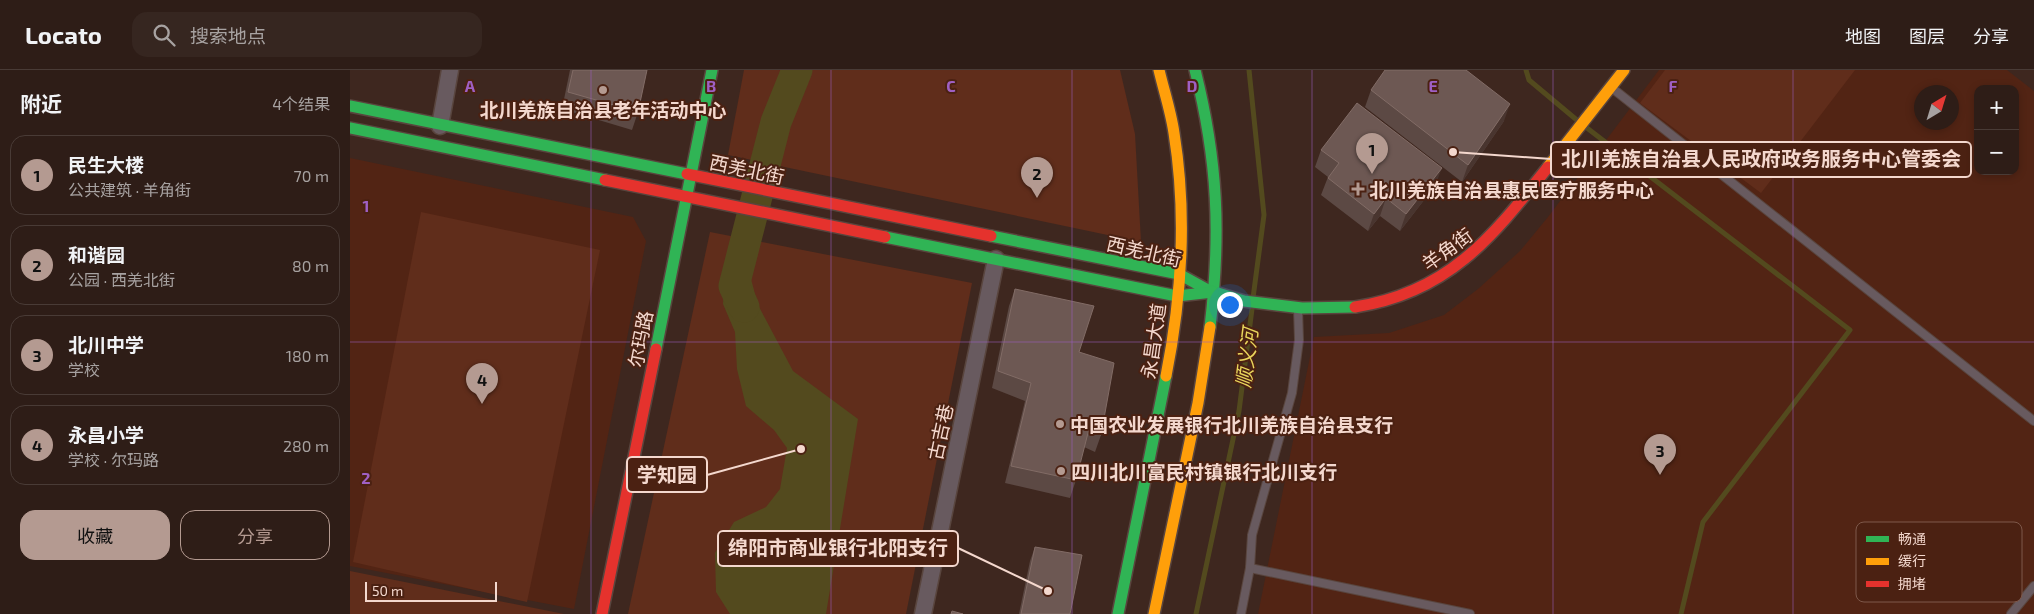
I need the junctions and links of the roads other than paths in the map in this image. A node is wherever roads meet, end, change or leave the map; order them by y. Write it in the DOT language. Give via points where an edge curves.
graph roads {
  1 [pos="450,70"];
  2 [pos="712,70"];
  3 [pos="1159,70"];
  4 [pos="1196,70"];
  5 [pos="1624,70"];
  6 [pos="1611,87"];
  7 [pos="350,106"];
  8 [pos="440,126"];
  9 [pos="350,128"];
  10 [pos="691,175"];
  11 [pos="687,196"];
  12 [pos="996,259"];
  13 [pos="1179,274"];
  14 [pos="1213,292"];
  15 [pos="1177,296"];
  16 [pos="1298,308"];
  17 [pos="2034,421"];
  18 [pos="1250,568"];
  19 [pos="2034,586"];
  20 [pos="2022,601"];
  21 [pos="2021,602"];
  22 [pos="602,614"];
  23 [pos="923,614"];
  24 [pos="1118,614"];
  25 [pos="1154,614"];
  26 [pos="1242,614"];
  27 [pos="1470,614"];
  28 [pos="2011,614"];
  1 -- 8 [label="street"];
  2 -- 10 [label="main road, 尔玛路"];
  3 -- 13 [label="main road, 永昌大道" via="1174,132 1181,190"];
  4 -- 14 [label="main road" via="1209,126 1216,189"];
  5 -- 6 [label="main road, 羊角街"];
  6 -- 16 [label="main road, 羊角街" via="1487,241 1464,263 1438,280 1381,303 1348,308"];
  6 -- 17 [label="lane"];
  7 -- 8 [label="main road, 西羌北街"];
  8 -- 10 [label="main road, 西羌北街"];
  9 -- 11 [label="main road, 西羌北街"];
  10 -- 11 [label="main road, 尔玛路"];
  10 -- 13 [label="main road, 西羌北街"];
  11 -- 12 [label="main road, 西羌北街"];
  11 -- 22 [label="main road, 尔玛路"];
  12 -- 15 [label="main road, 西羌北街"];
  12 -- 23 [label="street, 古吉巷"];
  13 -- 14 [label="main road, 西羌北街"];
  13 -- 15 [label="main road, 永昌大道"];
  14 -- 15 [label="main road, 西羌北街"];
  14 -- 16 [label="main road, 羊角街"];
  14 -- 25 [label="main road" via="1195,415"];
  15 -- 24 [label="main road, 永昌大道" via="1175,329 1161,406"];
  16 -- 18 [label="lane" via="1300,340 1292,393 1252,535"];
  18 -- 26 [label="lane"];
  18 -- 27 [label="lane"];
  19 -- 20 [label="lane"];
  21 -- 28 [label="lane"];
}
